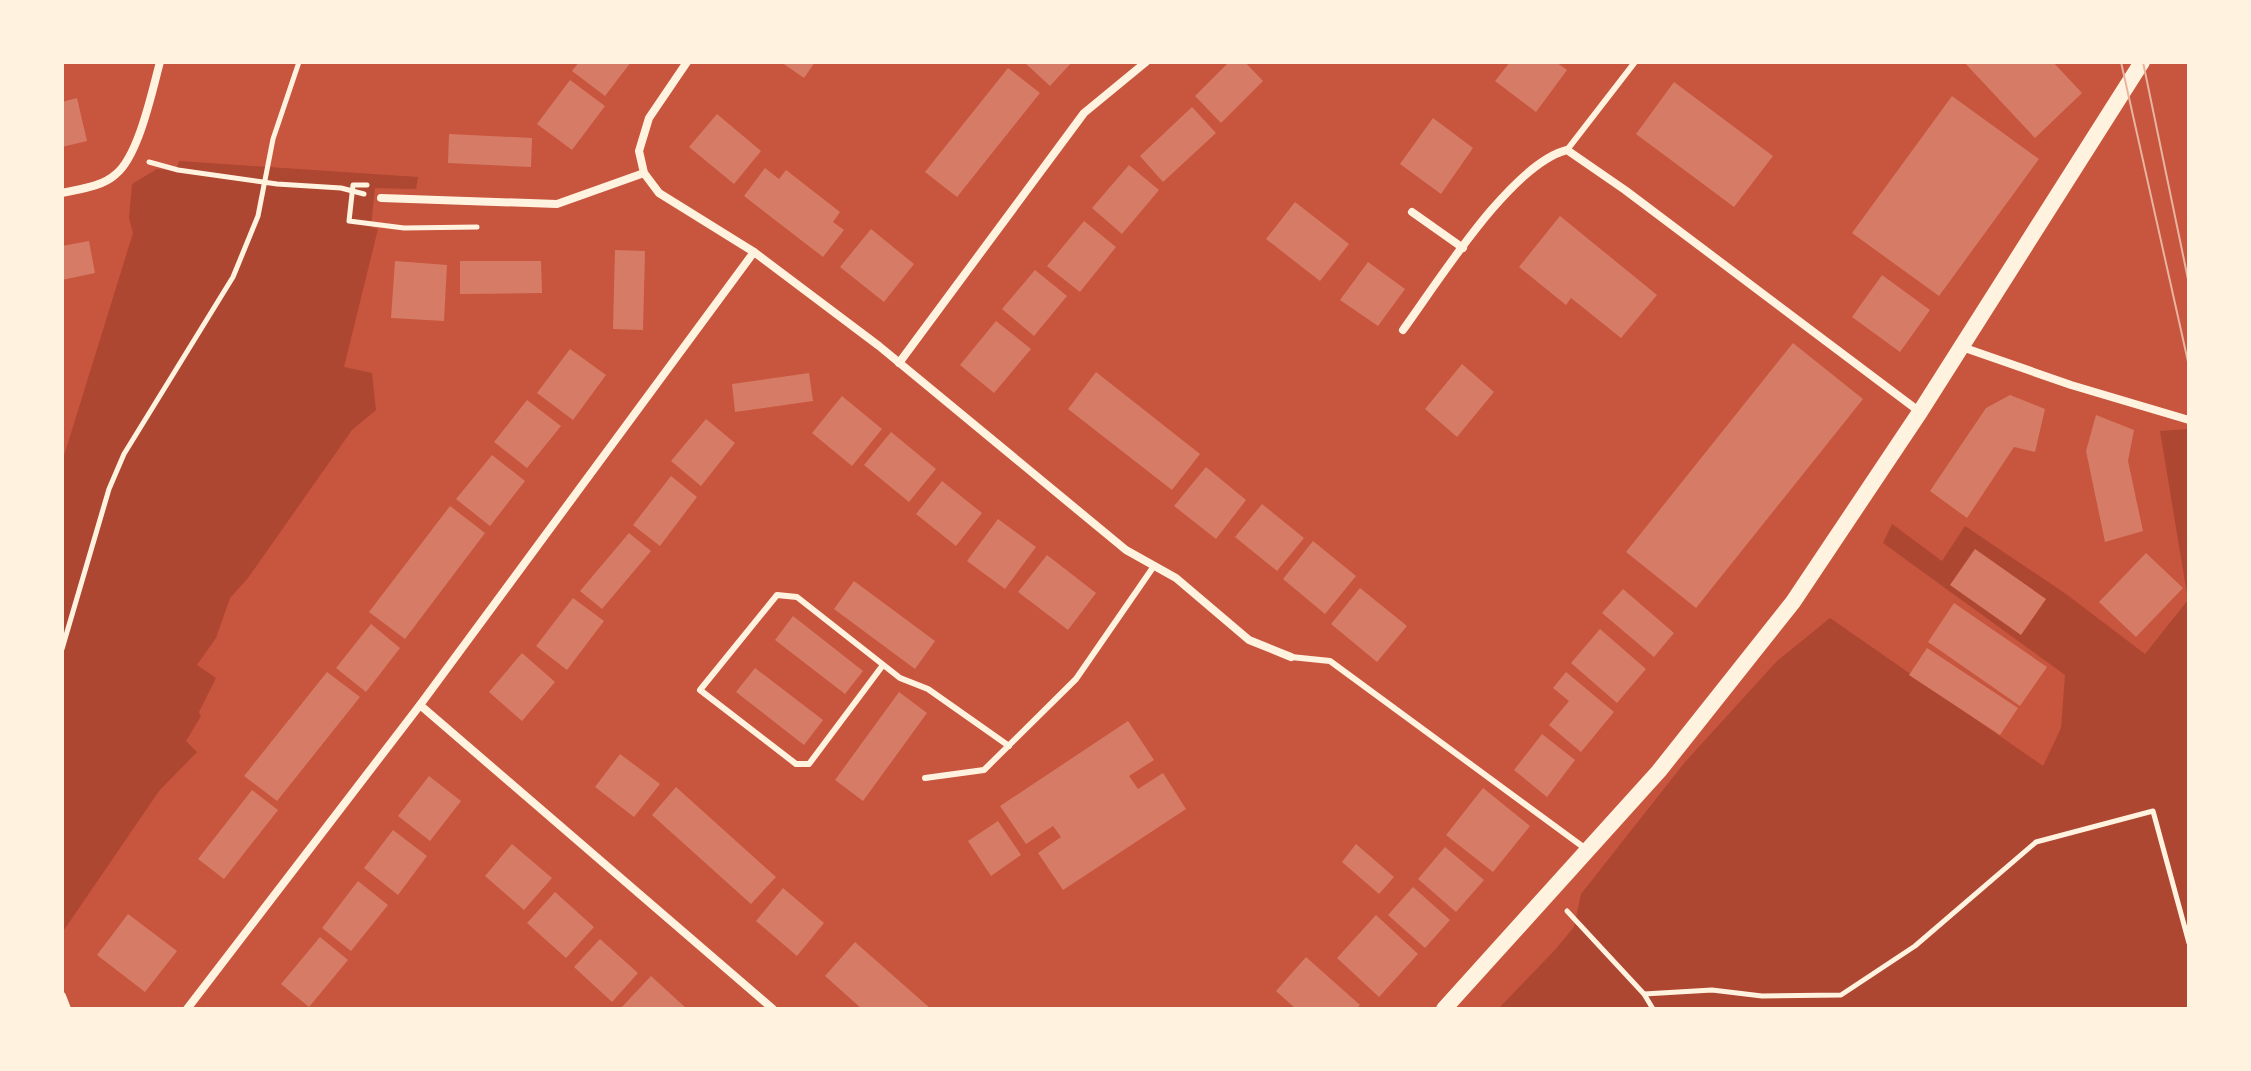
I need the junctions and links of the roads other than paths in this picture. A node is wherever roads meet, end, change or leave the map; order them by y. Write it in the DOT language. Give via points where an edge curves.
graph roads {
  1 [pos="160,62"];
  2 [pos="687,62"];
  3 [pos="1146,62"];
  4 [pos="1635,62"];
  5 [pos="2142,62"];
  6 [pos="1567,150"];
  7 [pos="644,173"];
  8 [pos="62,193"];
  9 [pos="381,198"];
  10 [pos="1412,212"];
  11 [pos="1463,248"];
  12 [pos="754,252"];
  13 [pos="1403,330"];
  14 [pos="1961,347"];
  15 [pos="899,363"];
  16 [pos="1920,412"];
  17 [pos="2189,420"];
  18 [pos="1154,566"];
  19 [pos="1291,657"];
  20 [pos="883,665"];
  21 [pos="420,705"];
  22 [pos="1009,746"];
  23 [pos="925,778"];
  24 [pos="1588,850"];
  25 [pos="62,996"];
  26 [pos="67,1009"];
  27 [pos="187,1009"];
  28 [pos="773,1009"];
  29 [pos="1444,1009"];
  1 -- 8 [label="street" via="144,120 116,175"];
  2 -- 7 [label="street" via="649,118 639,151"];
  3 -- 15 [label="street" via="1084,113"];
  4 -- 6 [label="lane"];
  5 -- 14 [label="main road"];
  6 -- 11 [label="street" via="1553,154 1507,192"];
  6 -- 16 [label="street"];
  7 -- 9 [label="street" via="557,204"];
  7 -- 12 [label="street" via="659,193"];
  10 -- 11 [label="street"];
  11 -- 13 [label="street"];
  12 -- 15 [label="street"];
  12 -- 21 [label="street"];
  14 -- 16 [label="main road"];
  14 -- 17 [label="street"];
  15 -- 18 [label="street" via="1126,550"];
  16 -- 24 [label="main road" via="1793,602 1659,771"];
  18 -- 19 [label="street" via="1176,578 1249,640"];
  18 -- 22 [label="lane" via="1076,679"];
  19 -- 24 [label="lane" via="1330,661"];
  20 -- 20 [label="lane" via="797,597 777,595 700,690 796,764 809,764"];
  20 -- 22 [label="lane" via="928,689"];
  21 -- 27 [label="street"];
  21 -- 28 [label="street"];
  22 -- 23 [label="lane" via="984,770"];
  24 -- 29 [label="main road"];
  25 -- 26 [label="street"];
}
